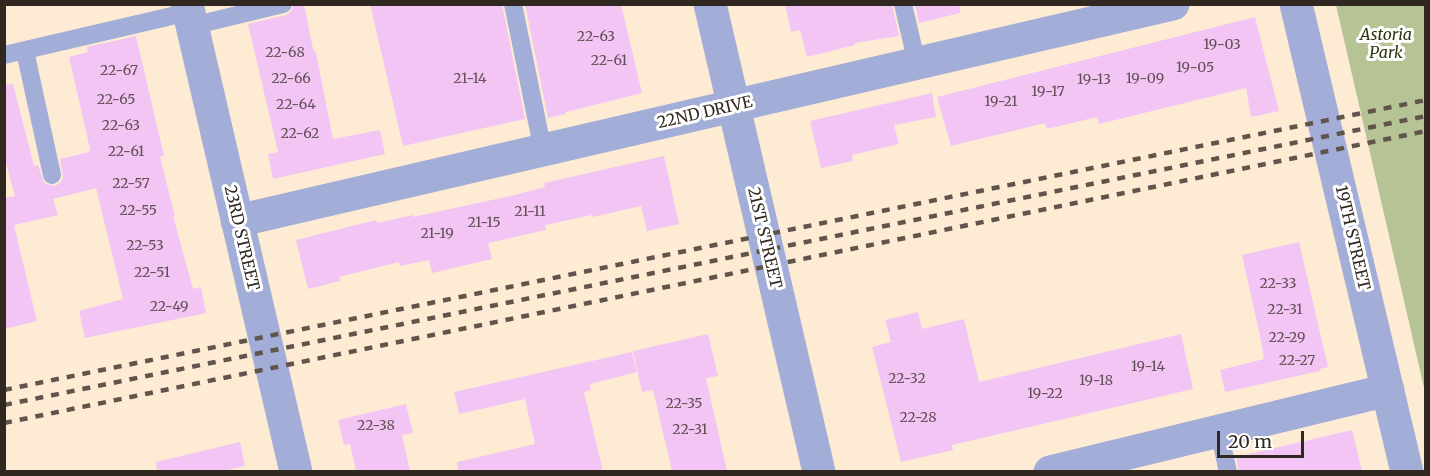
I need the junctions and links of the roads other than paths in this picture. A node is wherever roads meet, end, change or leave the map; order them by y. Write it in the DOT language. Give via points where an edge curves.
graph roads {
  1 [pos="283,4"];
  2 [pos="513,4"];
  3 [pos="710,4"];
  4 [pos="903,4"];
  5 [pos="1173,4"];
  6 [pos="1296,4"];
  7 [pos="1126,10"];
  8 [pos="189,14"];
  9 [pos="25,51"];
  10 [pos="4,55"];
  11 [pos="917,64"];
  12 [pos="734,107"];
  13 [pos="543,150"];
  14 [pos="52,175"];
  15 [pos="237,220"];
  16 [pos="1388,390"];
  17 [pos="1219,430"];
  18 [pos="296,471"];
  19 [pos="819,471"];
  20 [pos="1050,471"];
  21 [pos="1228,471"];
  22 [pos="1407,471"];
  1 -- 8 [label="lane"];
  2 -- 13 [label="lane"];
  3 -- 12 [label="street, 21ST STREET"];
  4 -- 11 [label="lane"];
  5 -- 7 [label="street, 22ND DRIVE"];
  6 -- 16 [label="street, 19TH STREET"];
  7 -- 11 [label="street, 22ND DRIVE"];
  8 -- 9 [label="lane"];
  8 -- 15 [label="street, 23RD STREET"];
  9 -- 10 [label="lane"];
  9 -- 14 [label="lane"];
  11 -- 12 [label="street, 22ND DRIVE"];
  12 -- 13 [label="street, 22ND DRIVE"];
  12 -- 19 [label="street, 21ST STREET"];
  13 -- 15 [label="street, 22ND DRIVE"];
  15 -- 18 [label="street, 23RD STREET"];
  16 -- 17 [label="street"];
  16 -- 22 [label="street, 19TH STREET"];
  17 -- 20 [label="street"];
  17 -- 21 [label="lane"];
}
